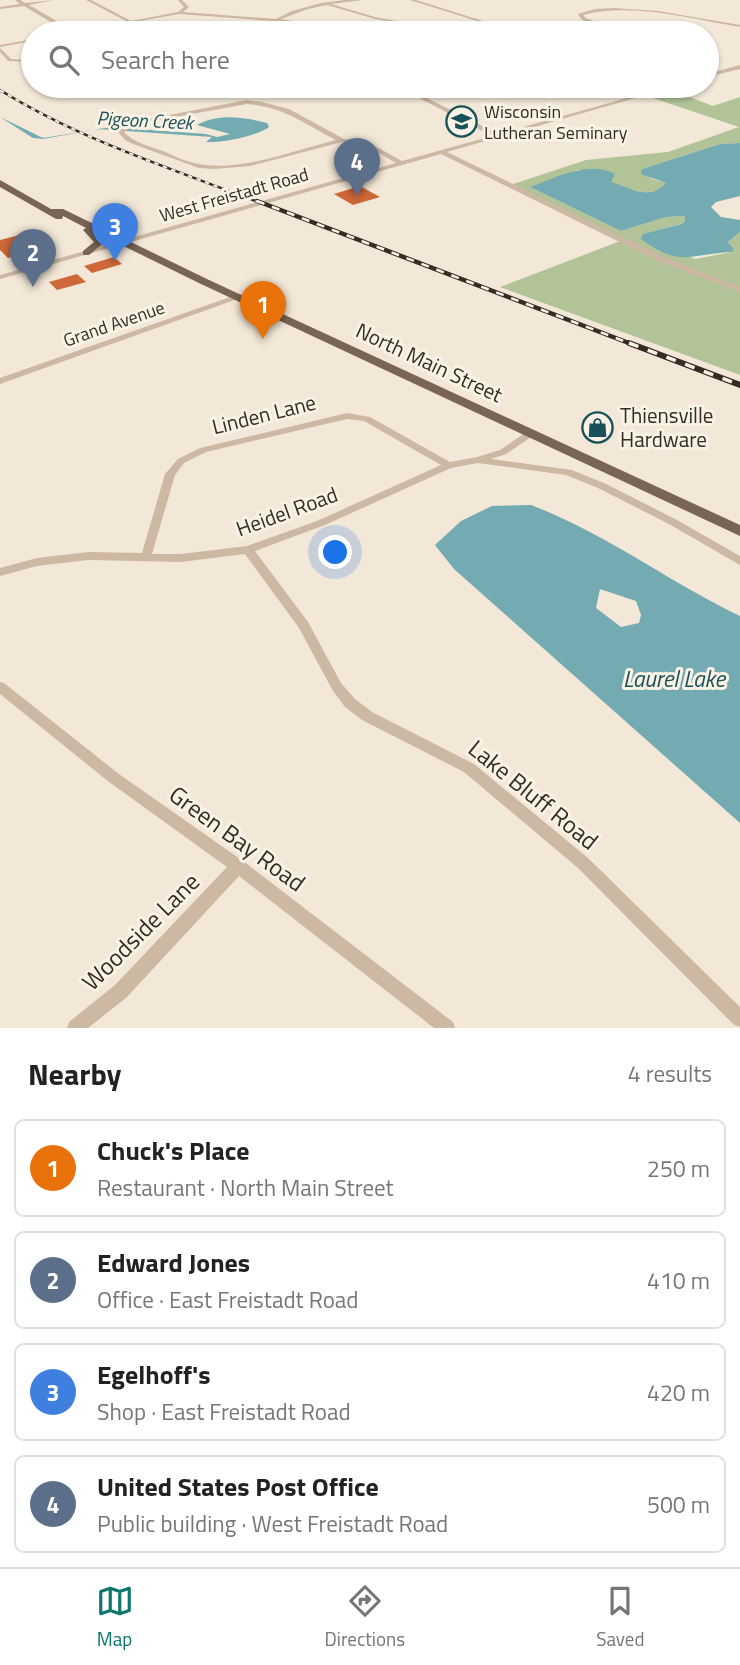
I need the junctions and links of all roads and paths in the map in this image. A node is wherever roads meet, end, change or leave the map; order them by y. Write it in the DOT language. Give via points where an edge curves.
graph roads {
  1 [pos="17,0"];
  2 [pos="52,0"];
  3 [pos="88,0"];
  4 [pos="180,0"];
  5 [pos="361,0"];
  6 [pos="412,0"];
  7 [pos="25,4"];
  8 [pos="327,4"];
  9 [pos="0,8"];
  10 [pos="179,13"];
  11 [pos="276,20"];
  12 [pos="53,21"];
  13 [pos="128,21"];
  14 [pos="141,21"];
  15 [pos="282,21"];
  16 [pos="396,21"];
  17 [pos="481,21"];
  18 [pos="591,21"];
  19 [pos="740,26"];
  20 [pos="21,43"];
  21 [pos="0,47"];
  22 [pos="21,60"];
  23 [pos="740,67"];
  24 [pos="719,73"];
  25 [pos="423,98"];
  26 [pos="632,98"];
  27 [pos="497,136"];
  28 [pos="342,140"];
  29 [pos="441,152"];
  30 [pos="402,164"];
  31 [pos="0,183"];
  32 [pos="52,211"];
  33 [pos="86,229"];
  34 [pos="101,232"];
  35 [pos="124,242"];
  36 [pos="86,253"];
  37 [pos="0,277"];
  38 [pos="740,290"];
  39 [pos="239,297"];
  40 [pos="0,380"];
  41 [pos="531,433"];
  42 [pos="479,460"];
  43 [pos="449,465"];
  44 [pos="740,531"];
  45 [pos="248,550"];
  46 [pos="146,557"];
  47 [pos="740,561"];
  48 [pos="0,572"];
  49 [pos="0,687"];
  50 [pos="238,866"];
  51 [pos="740,1019"];
  52 [pos="75,1028"];
  53 [pos="447,1028"];
  1 -- 7 [label="street"];
  2 -- 7 [label="street"];
  3 -- 13 [label="street"];
  4 -- 10 [label="street" via="187,7"];
  5 -- 8 [label="street"];
  6 -- 17 [label="street"];
  7 -- 9 [label="street"];
  7 -- 12 [label="street"];
  8 -- 11 [label="street"];
  8 -- 16 [label="street"];
  10 -- 11 [label="street"];
  10 -- 14 [label="street"];
  11 -- 15 [label="street"];
  18 -- 19 [label="street" via="581,16 582,11 628,2"];
  20 -- 21 [label="street"];
  21 -- 22 [label="street" via="10,60"];
  23 -- 24 [label="street"];
  25 -- 27 [label="street"];
  26 -- 27 [label="street, West Freistadt Road"];
  27 -- 29 [label="street, West Freistadt Road"];
  28 -- 28 [label="street" via="234,167 213,167 190,163 122,135 135,122 247,102 289,110"];
  28 -- 30 [label="street" via="371,146"];
  29 -- 30 [label="street, West Freistadt Road"];
  29 -- 38 [label="street" via="663,260"];
  30 -- 35 [label="street, West Freistadt Road"];
  31 -- 32 [label="main road, North Main Street"];
  32 -- 33 [label="main road, North Main Street"];
  32 -- 34 [label="main road, North Main Street"];
  33 -- 34 [label="main road, North Main Street"];
  33 -- 36 [label="main road" via="100,242"];
  34 -- 35 [label="main road, North Main Street"];
  35 -- 36 [label="street, West Freistadt Road"];
  35 -- 39 [label="main road, North Main Street"];
  36 -- 37 [label="street, West Freistadt Road"];
  39 -- 40 [label="street, Grand Avenue"];
  39 -- 41 [label="main road, North Main Street"];
  41 -- 42 [label="street, Heidel Road" via="503,452"];
  41 -- 44 [label="main road, North Main Street"];
  42 -- 43 [label="street, Heidel Road"];
  42 -- 47 [label="street" via="568,472 673,522"];
  43 -- 45 [label="street, Heidel Road" via="321,523"];
  43 -- 46 [label="street, Linden Lane" via="367,419 347,416 203,450 181,461 170,474"];
  45 -- 46 [label="street, Heidel Road"];
  45 -- 51 [label="street, Lake Bluff Road" via="304,625 337,688 350,703 469,768 583,863"];
  46 -- 48 [label="street, Heidel Road" via="88,556"];
  49 -- 50 [label="street, Green Bay Road" via="114,778"];
  50 -- 52 [label="street, Woodside Lane" via="121,991"];
  50 -- 53 [label="street, Green Bay Road"];
}
